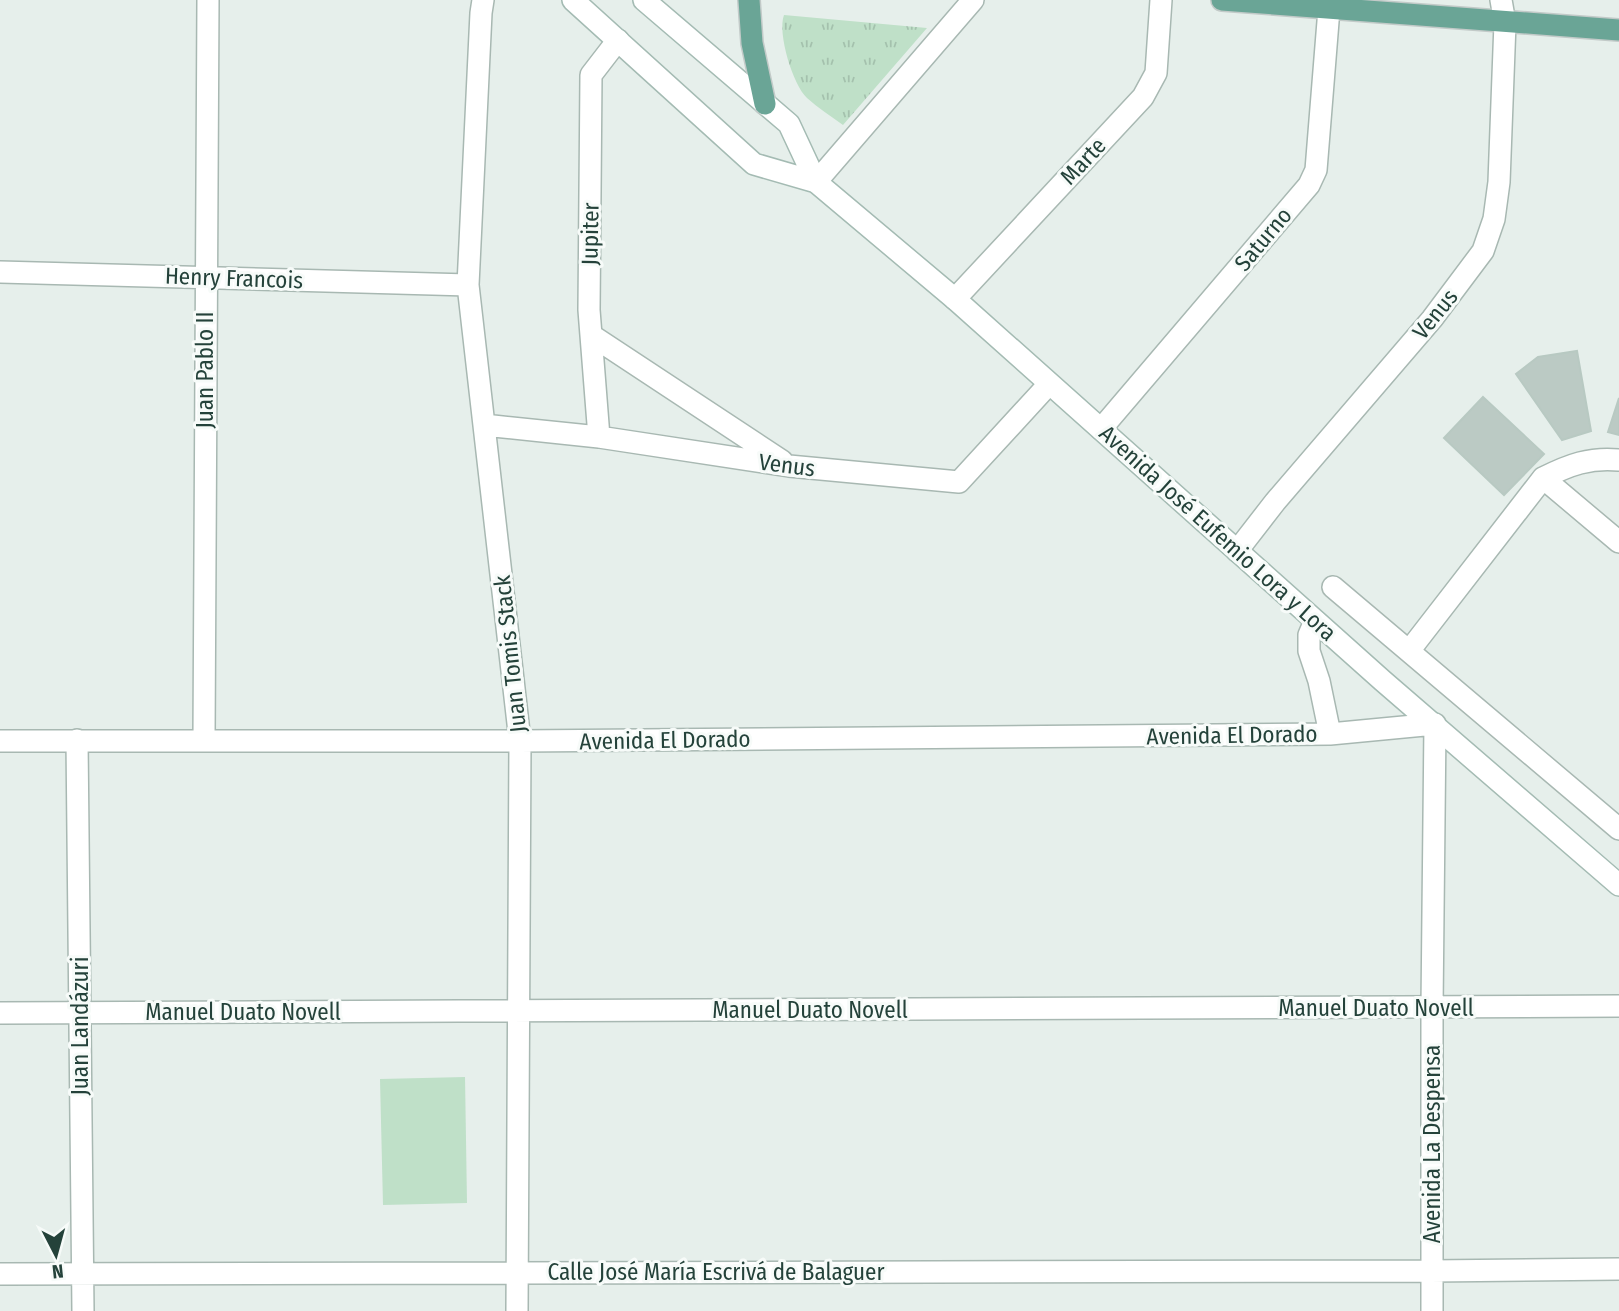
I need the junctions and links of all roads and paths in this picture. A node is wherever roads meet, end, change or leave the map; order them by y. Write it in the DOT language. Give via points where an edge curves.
graph roads {
  1 [pos="208,0"];
  2 [pos="483,0"];
  3 [pos="573,0"];
  4 [pos="644,0"];
  5 [pos="749,0"];
  6 [pos="973,0"];
  7 [pos="1161,0"];
  8 [pos="1222,0"];
  9 [pos="1329,9"];
  10 [pos="1504,14"];
  11 [pos="1619,30"];
  12 [pos="618,40"];
  13 [pos="765,104"];
  14 [pos="816,182"];
  15 [pos="0,272"];
  16 [pos="205,277"];
  17 [pos="468,285"];
  18 [pos="956,299"];
  19 [pos="591,335"];
  20 [pos="1049,384"];
  21 [pos="484,425"];
  22 [pos="1101,429"];
  23 [pos="599,437"];
  24 [pos="1619,460"];
  25 [pos="789,466"];
  26 [pos="1543,478"];
  27 [pos="1619,542"];
  28 [pos="1237,551"];
  29 [pos="1332,587"];
  30 [pos="1315,621"];
  31 [pos="1409,651"];
  32 [pos="1435,724"];
  33 [pos="1330,734"];
  34 [pos="204,739"];
  35 [pos="77,740"];
  36 [pos="0,741"];
  37 [pos="520,741"];
  38 [pos="1619,829"];
  39 [pos="1619,885"];
  40 [pos="1619,1006"];
  41 [pos="1432,1008"];
  42 [pos="518,1011"];
  43 [pos="0,1013"];
  44 [pos="80,1013"];
  45 [pos="1619,1269"];
  46 [pos="1432,1271"];
  47 [pos="81,1273"];
  48 [pos="518,1273"];
  49 [pos="0,1274"];
  50 [pos="83,1311"];
  51 [pos="517,1311"];
  52 [pos="1432,1311"];
  1 -- 16 [label="street, Juan Pablo II"];
  2 -- 17 [label="street, Juan Tomis Stack"];
  3 -- 12 [label="street, Avenida José Eufemio Lora y Lora"];
  4 -- 13 [label="street, Avenida José Eufemio Lora y Lora"];
  5 -- 13 [label="main road" via="752,43"];
  6 -- 14 [label="street"];
  7 -- 18 [label="street, Marte" via="1156,72 1143,97"];
  8 -- 9 [label="main road"];
  9 -- 10 [label="main road"];
  9 -- 22 [label="street, Saturno" via="1316,170 1309,185"];
  10 -- 11 [label="main road"];
  10 -- 28 [label="street, Venus" via="1499,183 1483,251 1432,319"];
  12 -- 14 [label="street, Avenida José Eufemio Lora y Lora" via="754,164"];
  12 -- 19 [label="street, Jupiter" via="591,75"];
  13 -- 14 [label="street, Avenida José Eufemio Lora y Lora" via="789,124"];
  14 -- 18 [label="street, Avenida José Eufemio Lora y Lora"];
  15 -- 16 [label="street, Henry Francois"];
  16 -- 17 [label="street, Henry Francois"];
  16 -- 34 [label="street, Juan Pablo II"];
  17 -- 21 [label="street, Juan Tomis Stack"];
  18 -- 20 [label="street, Avenida José Eufemio Lora y Lora"];
  19 -- 23 [label="street, Jupiter"];
  19 -- 25 [label="street"];
  20 -- 22 [label="street, Avenida José Eufemio Lora y Lora"];
  20 -- 25 [label="street, Venus" via="958,482"];
  21 -- 23 [label="street, Venus"];
  21 -- 37 [label="street, Juan Tomis Stack"];
  22 -- 28 [label="street, Avenida José Eufemio Lora y Lora"];
  23 -- 25 [label="street, Venus"];
  24 -- 26 [label="street" via="1572,463"];
  26 -- 27 [label="street"];
  26 -- 31 [label="street"];
  28 -- 30 [label="street, Avenida José Eufemio Lora y Lora"];
  29 -- 31 [label="street"];
  30 -- 32 [label="street, Avenida José Eufemio Lora y Lora"];
  30 -- 33 [label="street, Avenida El Dorado" via="1309,635 1310,651"];
  31 -- 38 [label="street"];
  32 -- 33 [label="street, Avenida El Dorado"];
  32 -- 39 [label="street, Avenida José Eufemio Lora y Lora"];
  32 -- 41 [label="street, Avenida La Despensa"];
  33 -- 37 [label="street, Avenida El Dorado"];
  34 -- 35 [label="street, Avenida El Dorado"];
  34 -- 37 [label="street, Avenida El Dorado"];
  35 -- 36 [label="street, Avenida El Dorado"];
  35 -- 44 [label="street, Juan Landázuri"];
  37 -- 42 [label="street, Juan Tomis Stack"];
  40 -- 41 [label="street, Manuel Duato Novell"];
  41 -- 42 [label="street, Manuel Duato Novell"];
  41 -- 46 [label="street, Avenida La Despensa"];
  42 -- 44 [label="street, Manuel Duato Novell"];
  42 -- 48 [label="street, Juan Tomis Stack"];
  43 -- 44 [label="street, Manuel Duato Novell"];
  44 -- 47 [label="street, Juan Landázuri"];
  45 -- 46 [label="street, Calle José María Escrivá de Balaguer"];
  46 -- 48 [label="street, Calle José María Escrivá de Balaguer"];
  46 -- 52 [label="street, Avenida La Despensa"];
  47 -- 48 [label="street, Calle José María Escrivá de Balaguer"];
  47 -- 49 [label="street, Calle José María Escrivá de Balaguer"];
  47 -- 50 [label="street, Juan Landázuri"];
  48 -- 51 [label="street, Juan Tomis Stack"];
}
